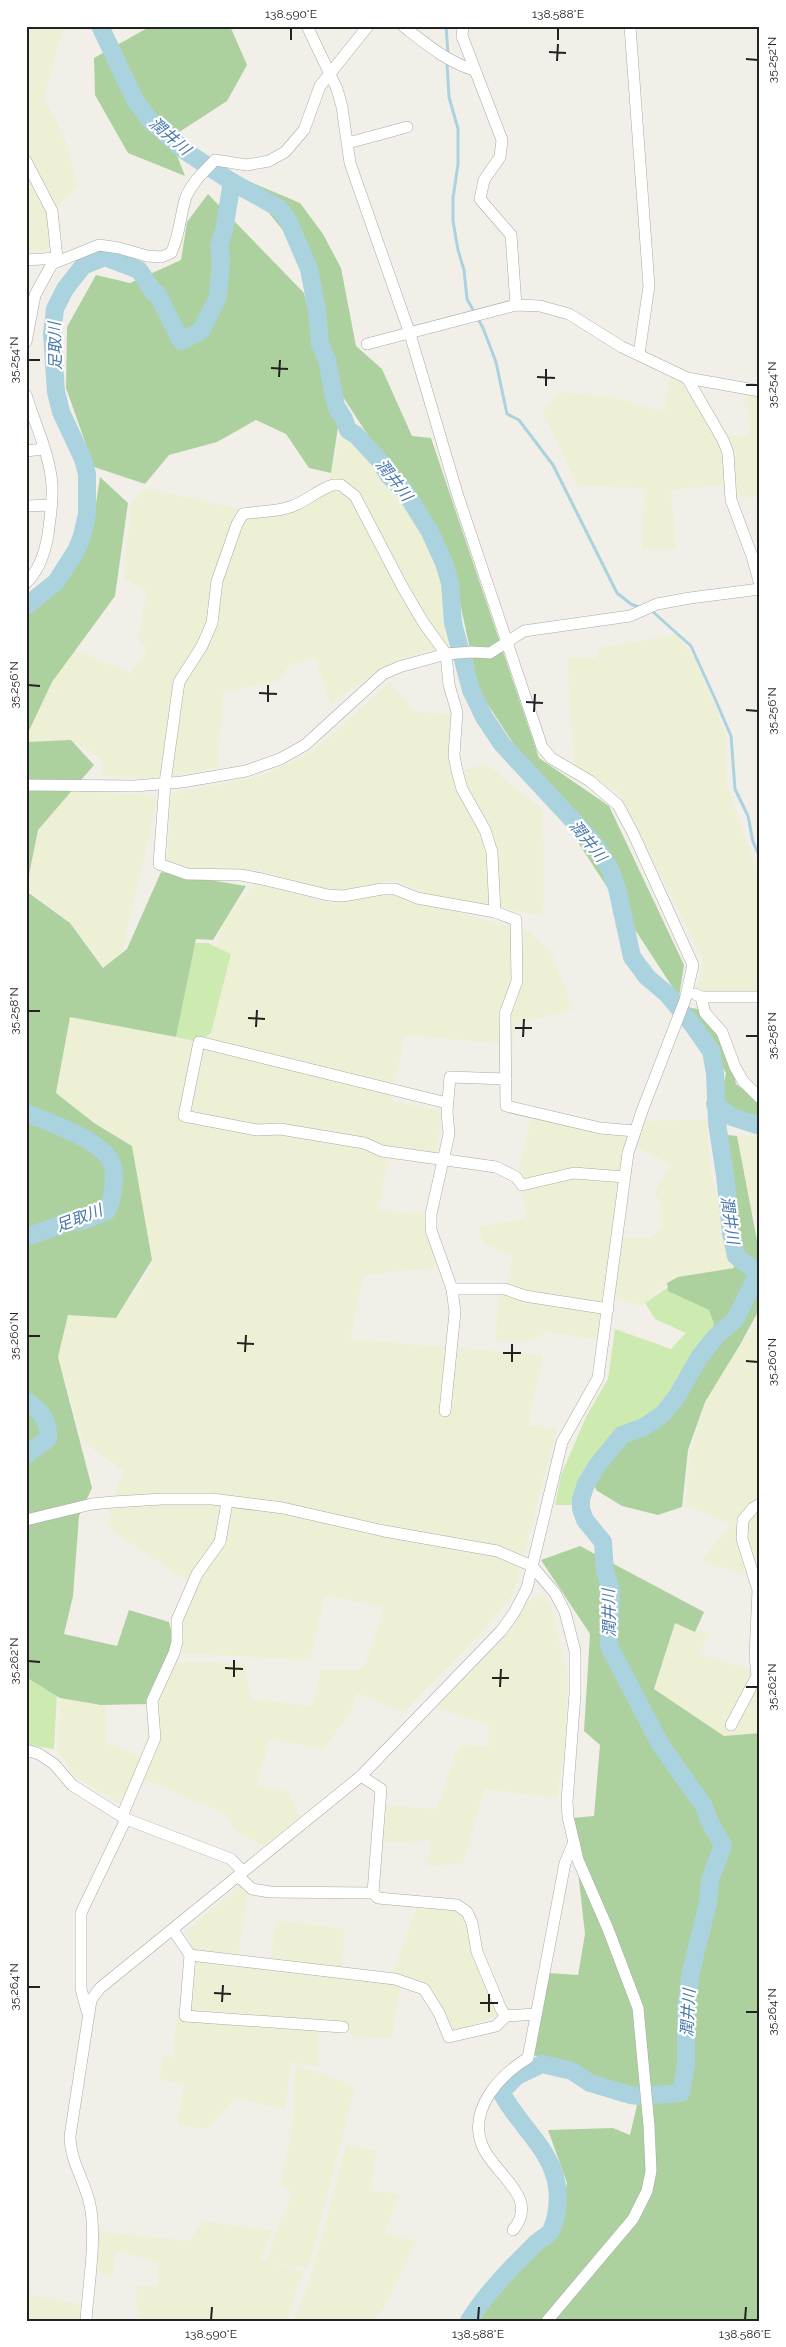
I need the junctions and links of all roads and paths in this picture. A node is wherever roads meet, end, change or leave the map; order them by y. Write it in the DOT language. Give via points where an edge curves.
graph roads {
  1 [pos="307,26"];
  2 [pos="368,26"];
  3 [pos="403,26"];
  4 [pos="463,26"];
  5 [pos="630,26"];
  6 [pos="474,70"];
  7 [pos="329,76"];
  8 [pos="408,127"];
  9 [pos="348,143"];
  10 [pos="26,161"];
  11 [pos="26,260"];
  12 [pos="54,261"];
  13 [pos="516,305"];
  14 [pos="27,323"];
  15 [pos="410,334"];
  16 [pos="26,342"];
  17 [pos="367,344"];
  18 [pos="639,354"];
  19 [pos="687,378"];
  20 [pos="760,391"];
  21 [pos="26,396"];
  22 [pos="44,449"];
  23 [pos="26,451"];
  24 [pos="52,505"];
  25 [pos="26,506"];
  26 [pos="26,584"];
  27 [pos="760,585"];
  28 [pos="760,589"];
  29 [pos="508,640"];
  30 [pos="449,654"];
  31 [pos="165,783"];
  32 [pos="26,784"];
  33 [pos="495,912"];
  34 [pos="686,996"];
  35 [pos="700,997"];
  36 [pos="760,997"];
  37 [pos="506,1079"];
  38 [pos="760,1098"];
  39 [pos="447,1103"];
  40 [pos="635,1131"];
  41 [pos="444,1161"];
  42 [pos="624,1176"];
  43 [pos="452,1289"];
  44 [pos="608,1309"];
  45 [pos="445,1412"];
  46 [pos="226,1502"];
  47 [pos="760,1504"];
  48 [pos="26,1520"];
  49 [pos="532,1566"];
  50 [pos="758,1676"];
  51 [pos="731,1725"];
  52 [pos="26,1750"];
  53 [pos="361,1776"];
  54 [pos="124,1817"];
  55 [pos="574,1842"];
  56 [pos="240,1874"];
  57 [pos="373,1892"];
  58 [pos="173,1930"];
  59 [pos="190,1955"];
  60 [pos="87,2012"];
  61 [pos="536,2014"];
  62 [pos="506,2016"];
  63 [pos="343,2027"];
  64 [pos="513,2230"];
  65 [pos="86,2321"];
  66 [pos="546,2321"];
  1 -- 7 [label="street"];
  2 -- 7 [label="street"];
  3 -- 6 [label="street" via="448,58"];
  4 -- 6 [label="street" via="462,36"];
  5 -- 18 [label="street" via="649,286"];
  6 -- 13 [label="street" via="502,140 500,157 484,180 480,199 511,235"];
  7 -- 9 [label="street" via="337,89"];
  7 -- 12 [label="street" via="320,86 304,130 285,152 269,161 247,165 214,160 186,197 177,241 171,253 147,256 99,246"];
  8 -- 9 [label="street"];
  9 -- 15 [label="street" via="350,163"];
  10 -- 12 [label="street" via="52,211"];
  11 -- 12 [label="street"];
  12 -- 14 [label="street" via="35,295"];
  13 -- 15 [label="street"];
  13 -- 18 [label="street" via="540,306 569,314"];
  14 -- 16 [label="street"];
  15 -- 17 [label="street"];
  15 -- 29 [label="street" via="457,493"];
  18 -- 19 [label="street"];
  19 -- 20 [label="street"];
  19 -- 27 [label="street" via="728,453 731,500"];
  21 -- 22 [label="street"];
  22 -- 23 [label="street"];
  22 -- 24 [label="street" via="52,483"];
  24 -- 25 [label="street"];
  24 -- 26 [label="street" via="46,549 33,577"];
  28 -- 29 [label="street" via="657,604 630,616 524,632"];
  29 -- 30 [label="street" via="490,653"];
  29 -- 34 [label="street" via="542,747 551,758 590,781 618,805 633,832 691,956 693,965"];
  30 -- 31 [label="street" via="383,674 305,745 280,759 246,770"];
  30 -- 31 [label="street" via="423,622 355,496 341,485 324,488 281,510 243,514 236,524 217,581 212,622 202,646 178,682"];
  30 -- 33 [label="street" via="449,685 457,712 454,755 462,789 492,852"];
  31 -- 32 [label="street" via="135,786"];
  31 -- 33 [label="street" via="159,864 187,874 255,878 328,895 395,889 417,898"];
  33 -- 37 [label="street" via="516,920 517,981 506,1014"];
  34 -- 35 [label="street"];
  34 -- 40 [label="street"];
  35 -- 36 [label="street"];
  35 -- 38 [label="street" via="705,1013 722,1032 735,1068"];
  37 -- 39 [label="street" via="450,1077"];
  37 -- 40 [label="street" via="506,1106 600,1128"];
  39 -- 41 [label="street" via="448,1134"];
  39 -- 41 [label="street" via="199,1042 184,1116 257,1130 280,1129 336,1138"];
  40 -- 42 [label="street"];
  41 -- 42 [label="street" via="496,1168 516,1178 522,1186 574,1174"];
  41 -- 43 [label="street" via="431,1214 431,1230"];
  42 -- 44 [label="street"];
  43 -- 44 [label="street" via="505,1289 525,1296"];
  43 -- 45 [label="street" via="455,1312"];
  44 -- 49 [label="street" via="598,1378 562,1442"];
  46 -- 48 [label="street" via="162,1498 113,1502"];
  46 -- 49 [label="street" via="283,1508 384,1531 497,1551"];
  46 -- 54 [label="street" via="220,1542 197,1574 177,1620 174,1653 152,1701 155,1738"];
  47 -- 50 [label="street" via="743,1520 742,1540 758,1590 755,1656"];
  49 -- 53 [label="street" via="527,1588 501,1631"];
  49 -- 55 [label="street" via="555,1592 565,1612 575,1651 567,1801"];
  50 -- 51 [label="street"];
  52 -- 54 [label="street" via="54,1764 72,1785"];
  53 -- 56 [label="street"];
  53 -- 57 [label="street" via="381,1789"];
  54 -- 56 [label="street" via="231,1860"];
  54 -- 60 [label="street" via="81,1913 81,1989"];
  55 -- 61 [label="street" via="566,1863"];
  55 -- 66 [label="street" via="578,1860 638,2008 651,2171 642,2204 633,2219"];
  56 -- 57 [label="street" via="252,1889 270,1892"];
  56 -- 58 [label="street"];
  57 -- 62 [label="street" via="378,1898 457,1905 467,1912 477,1952"];
  58 -- 59 [label="street"];
  58 -- 60 [label="street" via="100,1988"];
  59 -- 62 [label="street" via="395,1979 424,1989 449,2037 496,2026"];
  59 -- 63 [label="street" via="185,2016"];
  60 -- 65 [label="street" via="70,2136 70,2148 86,2192 92,2221"];
  61 -- 62 [label="street"];
  61 -- 64 [label="street" via="528,2058 499,2082 486,2098 480,2115 482,2147 519,2197 520,2221"];
}
